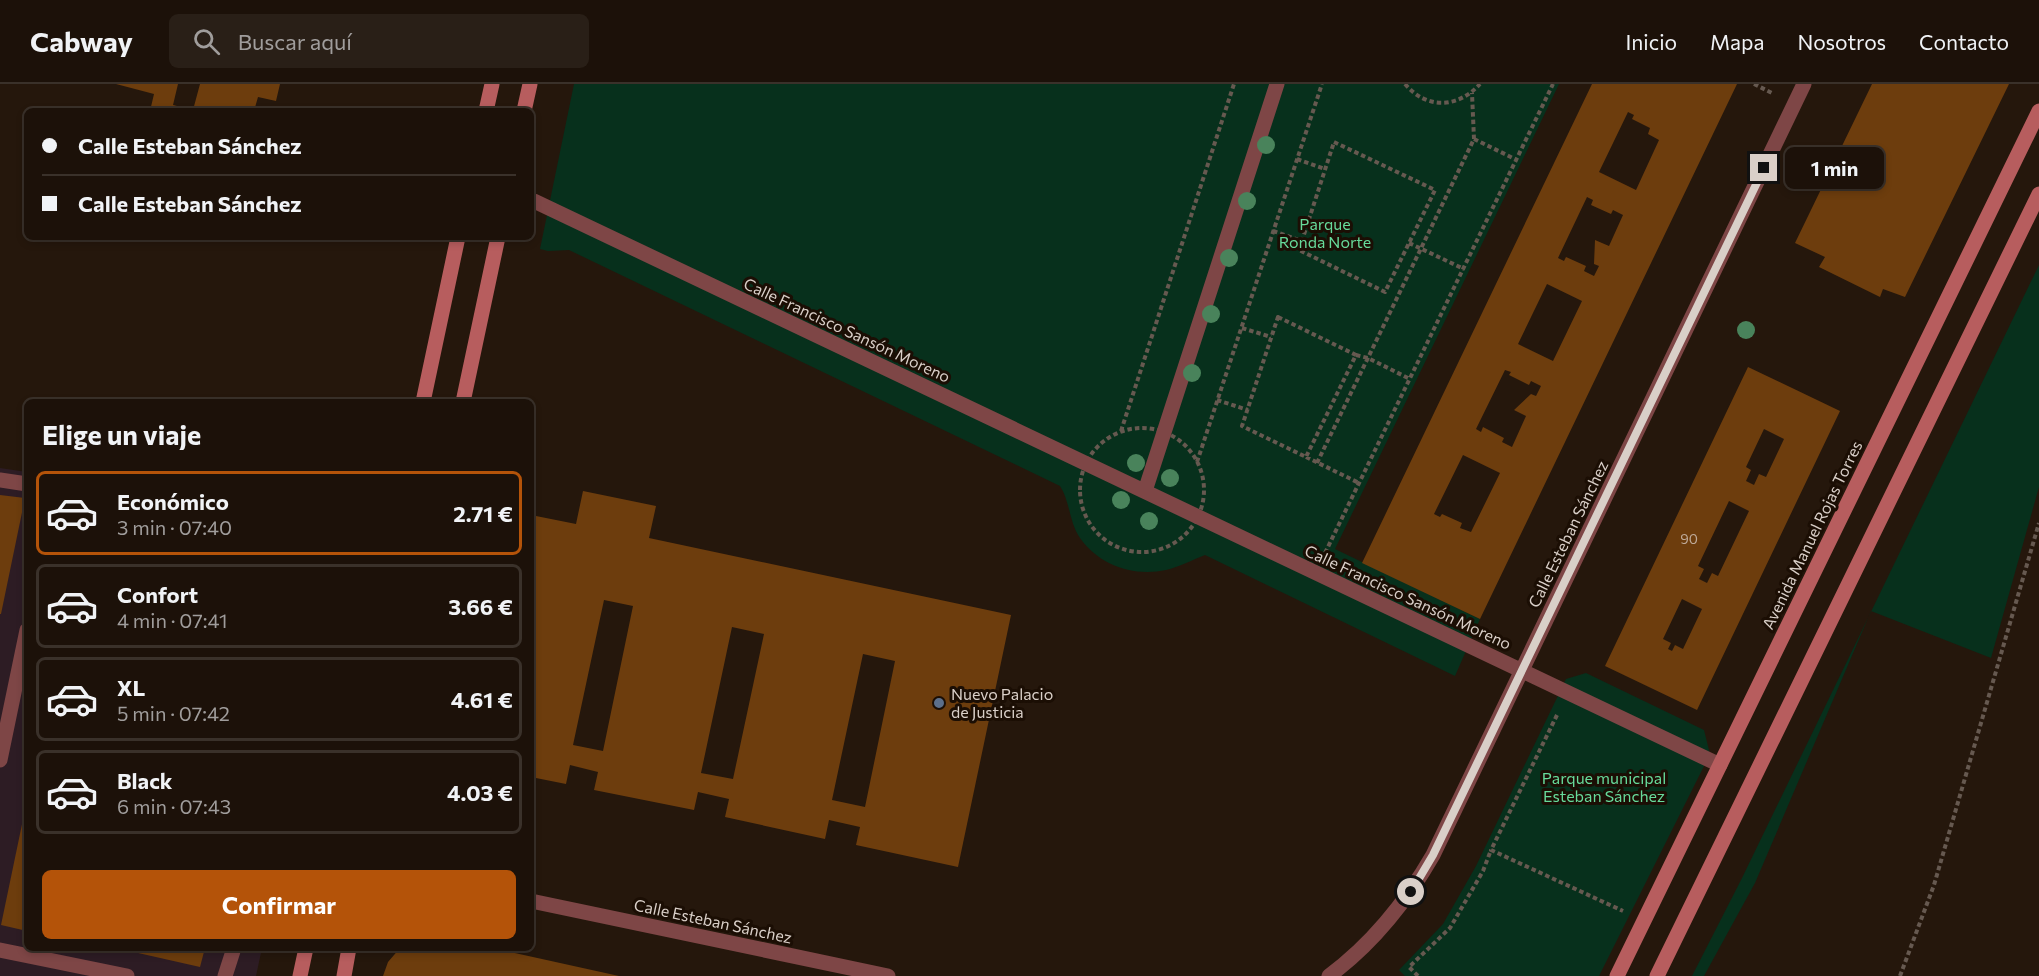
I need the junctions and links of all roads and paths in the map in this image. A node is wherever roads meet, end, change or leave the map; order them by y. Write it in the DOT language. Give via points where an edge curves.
graph roads {
  1 [pos="492,84"];
  2 [pos="530,84"];
  3 [pos="1233,84"];
  4 [pos="1277,84"];
  5 [pos="1322,84"];
  6 [pos="1405,84"];
  7 [pos="1480,84"];
  8 [pos="1553,84"];
  9 [pos="1804,84"];
  10 [pos="1472,93"];
  11 [pos="487,108"];
  12 [pos="525,108"];
  13 [pos="2039,111"];
  14 [pos="1474,139"];
  15 [pos="1297,159"];
  16 [pos="1517,160"];
  17 [pos="1325,169"];
  18 [pos="2039,194"];
  19 [pos="534,201"];
  20 [pos="1273,231"];
  21 [pos="457,240"];
  22 [pos="497,240"];
  23 [pos="1302,241"];
  24 [pos="1409,243"];
  25 [pos="1421,248"];
  26 [pos="1464,269"];
  27 [pos="1242,328"];
  28 [pos="1271,338"];
  29 [pos="1356,355"];
  30 [pos="1368,358"];
  31 [pos="1410,379"];
  32 [pos="424,399"];
  33 [pos="464,399"];
  34 [pos="1217,400"];
  35 [pos="1248,410"];
  36 [pos="1121,432"];
  37 [pos="1306,457"];
  38 [pos="1197,462"];
  39 [pos="1317,463"];
  40 [pos="0,480"];
  41 [pos="24,483"];
  42 [pos="1359,483"];
  43 [pos="1145,491"];
  44 [pos="2039,523"];
  45 [pos="1325,553"];
  46 [pos="24,644"];
  47 [pos="1522,671"];
  48 [pos="1558,711"];
  49 [pos="0,760"];
  50 [pos="1720,765"];
  51 [pos="1491,850"];
  52 [pos="534,902"];
  53 [pos="1644,920"];
  54 [pos="0,950"];
  55 [pos="233,951"];
  56 [pos="305,951"];
  57 [pos="348,951"];
  58 [pos="127,976"];
  59 [pos="225,976"];
  60 [pos="300,976"];
  61 [pos="344,976"];
  62 [pos="888,976"];
  63 [pos="1329,976"];
  64 [pos="1418,976"];
  65 [pos="1617,976"];
  66 [pos="1657,976"];
  67 [pos="1900,976"];
  1 -- 11 [label="main road"];
  2 -- 12 [label="main road"];
  3 -- 36 [label="path"];
  4 -- 43 [label="street"];
  5 -- 15 [label="path"];
  6 -- 10 [label="path" via="1425,100 1441,103 1457,101"];
  7 -- 10 [label="path"];
  8 -- 16 [label="path"];
  9 -- 47 [label="street, Calle Esteban Sánchez"];
  10 -- 14 [label="path"];
  13 -- 50 [label="main road, Avenida Manuel Rojas Torres"];
  14 -- 16 [label="path"];
  14 -- 25 [label="path"];
  15 -- 17 [label="path"];
  15 -- 20 [label="path"];
  16 -- 26 [label="path"];
  17 -- 23 [label="path"];
  17 -- 24 [label="path" via="1334,142 1435,190"];
  18 -- 66 [label="main road"];
  19 -- 43 [label="street, Calle Francisco Sansón Moreno"];
  20 -- 23 [label="path"];
  20 -- 27 [label="path"];
  21 -- 32 [label="main road"];
  22 -- 33 [label="main road"];
  23 -- 24 [label="path" via="1299,250 1385,292"];
  24 -- 25 [label="path"];
  25 -- 26 [label="path"];
  25 -- 30 [label="path"];
  26 -- 31 [label="path"];
  27 -- 28 [label="path"];
  27 -- 34 [label="path"];
  28 -- 29 [label="path" via="1278,317"];
  28 -- 35 [label="path"];
  29 -- 30 [label="path"];
  29 -- 37 [label="path"];
  30 -- 31 [label="path"];
  30 -- 39 [label="path"];
  31 -- 42 [label="path"];
  34 -- 35 [label="path"];
  34 -- 38 [label="path"];
  35 -- 37 [label="path" via="1242,426"];
  37 -- 39 [label="path"];
  39 -- 42 [label="path"];
  40 -- 41 [label="street"];
  42 -- 45 [label="path"];
  43 -- 47 [label="street, Calle Francisco Sansón Moreno"];
  44 -- 67 [label="path" via="1934,885"];
  46 -- 49 [label="street"];
  47 -- 50 [label="street, Calle Francisco Sansón Moreno"];
  47 -- 63 [label="street, Calle Esteban Sánchez" via="1419,881 1383,925"];
  48 -- 51 [label="path"];
  50 -- 53 [label="main road, Avenida Manuel Rojas Torres"];
  51 -- 53 [label="path"];
  51 -- 64 [label="path" via="1450,928 1408,967"];
  52 -- 62 [label="street, Calle Esteban Sánchez"];
  53 -- 65 [label="main road, Avenida Manuel Rojas Torres"];
  54 -- 58 [label="street"];
  55 -- 59 [label="street"];
  56 -- 60 [label="main road"];
  57 -- 61 [label="main road"];
}
